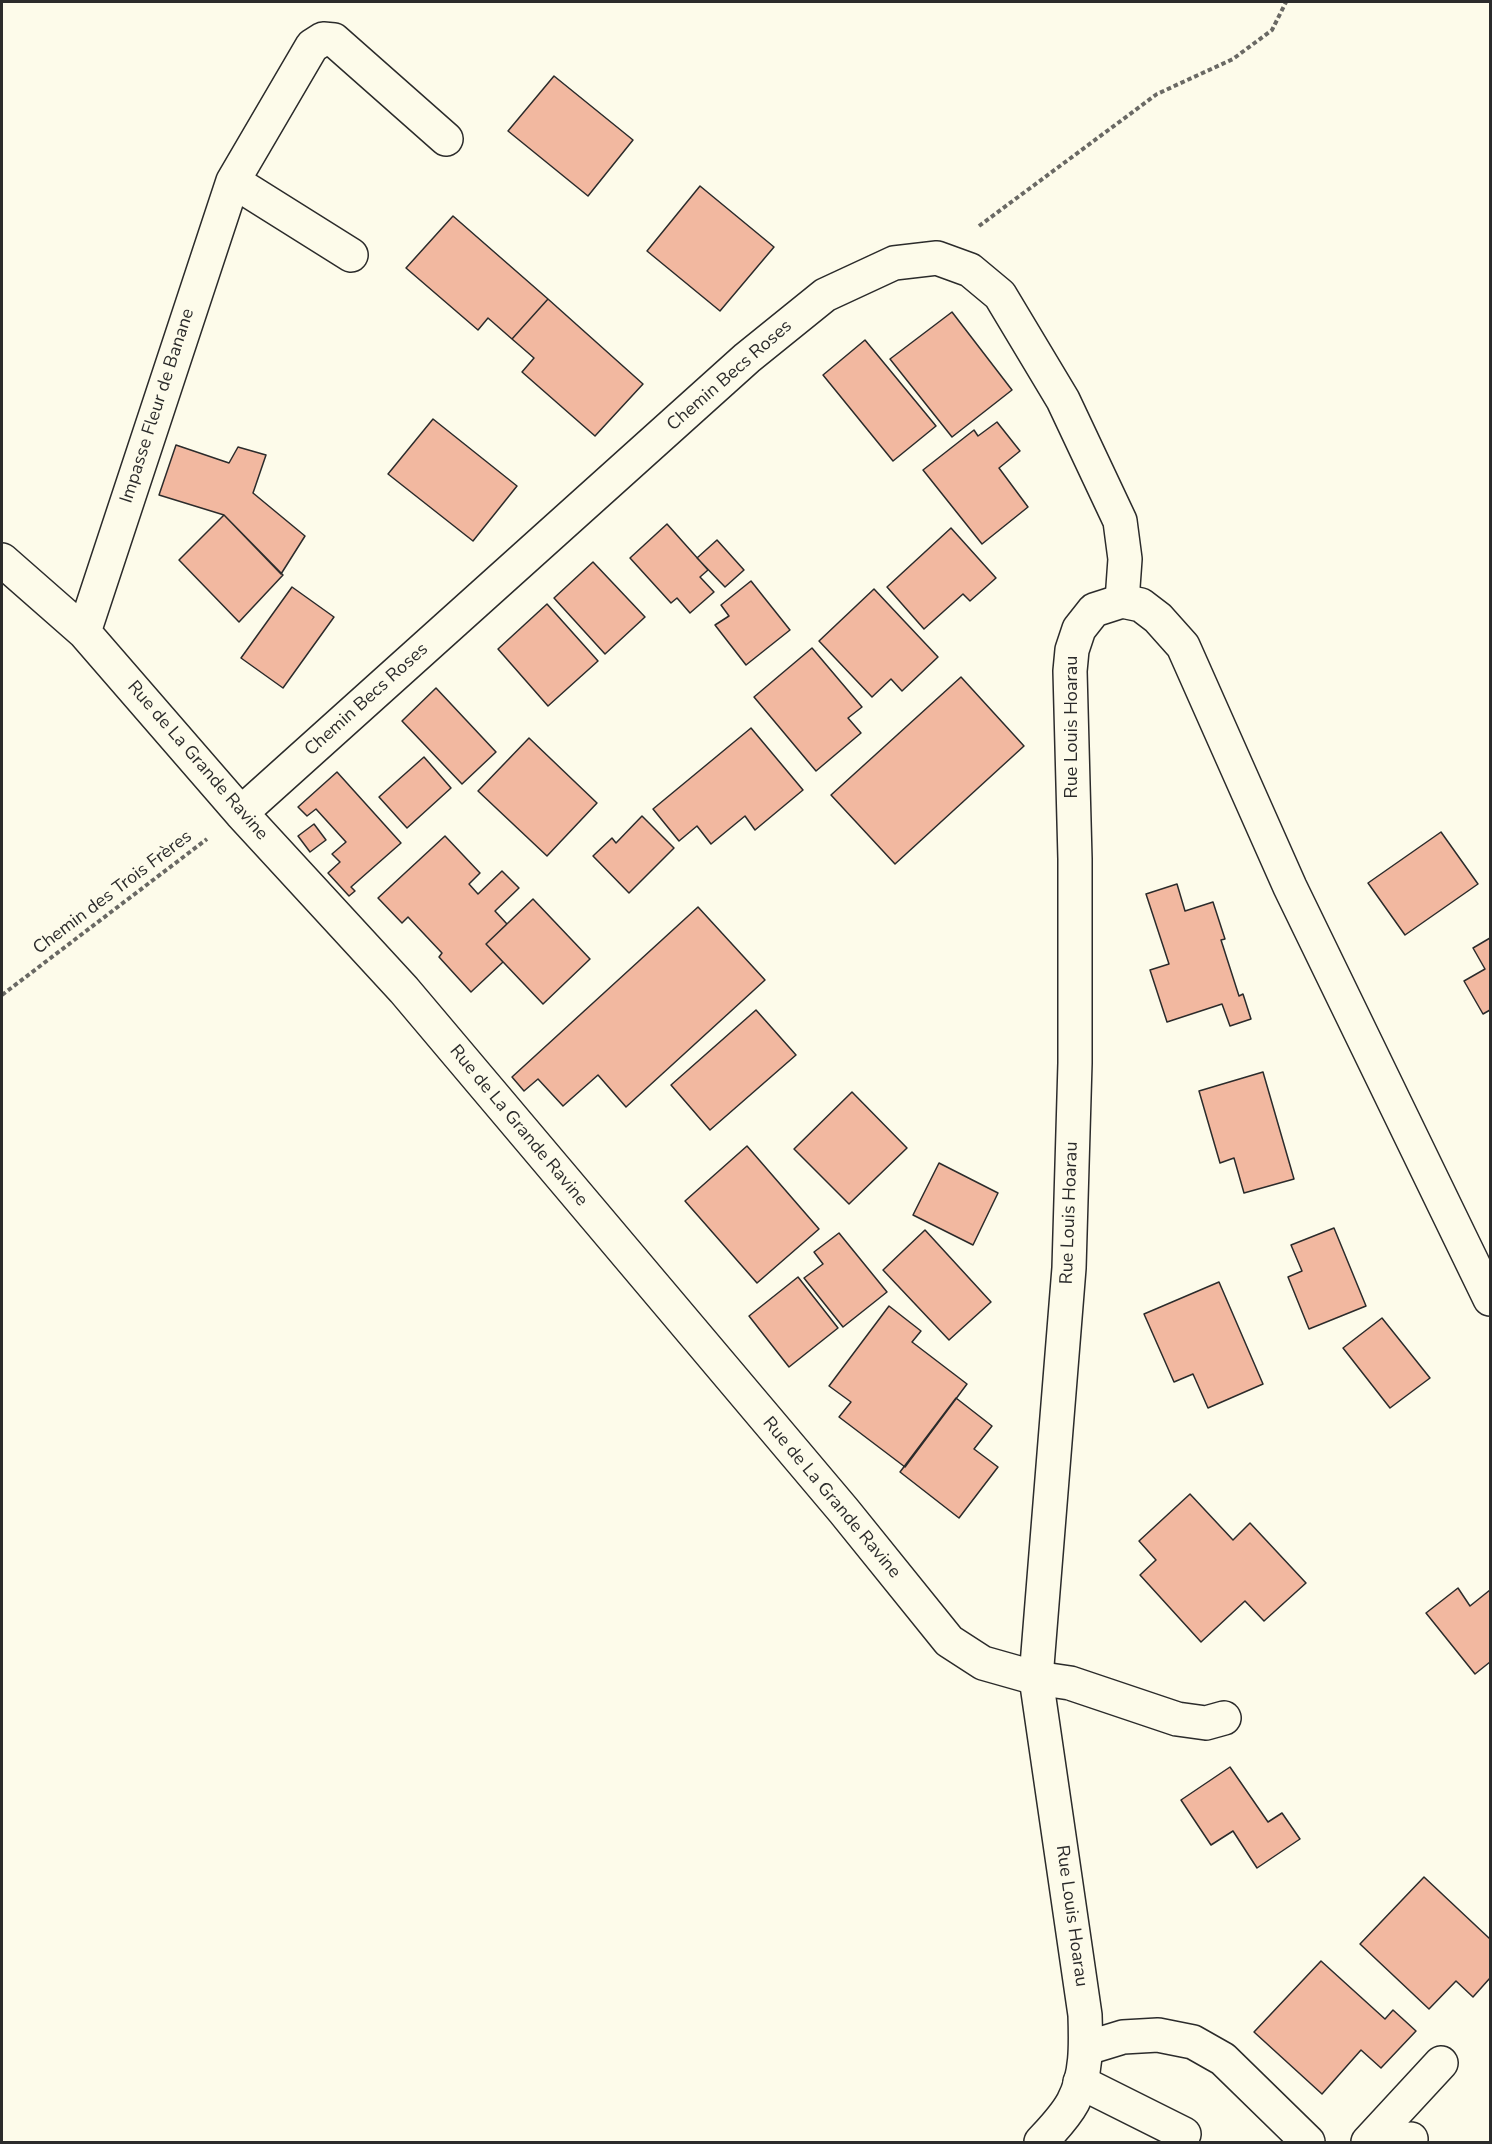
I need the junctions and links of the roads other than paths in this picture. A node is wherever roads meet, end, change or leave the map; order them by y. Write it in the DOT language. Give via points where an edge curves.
graph roads {
  1 [pos="446,139"];
  2 [pos="232,181"];
  3 [pos="351,255"];
  4 [pos="2,561"];
  5 [pos="1122,601"];
  6 [pos="84,632"];
  7 [pos="241,813"];
  8 [pos="1491,1299"];
  9 [pos="1036,1678"];
  10 [pos="1224,1718"];
  11 [pos="1087,2048"];
  12 [pos="1441,2063"];
  13 [pos="1080,2082"];
  14 [pos="1184,2134"];
  15 [pos="1041,2142"];
  16 [pos="1308,2142"];
  17 [pos="1368,2142"];
  1 -- 2 [label="street, Impasse Fleur de Banane" via="334,40 323,39 312,46"];
  2 -- 3 [label="street"];
  2 -- 6 [label="street, Impasse Fleur de Banane"];
  4 -- 6 [label="street, Rue de La Grande Ravine"];
  5 -- 7 [label="street, Chemin Becs Roses" via="1125,559 1120,521 1063,399 1000,296 970,270 937,258 894,263 825,295 738,366"];
  5 -- 8 [label="street" via="1141,605 1183,646 1290,887"];
  5 -- 9 [label="street, Rue Louis Hoarau" via="1094,610 1079,629 1070,671 1075,1063 1069,1256"];
  6 -- 7 [label="street, Rue de La Grande Ravine"];
  7 -- 9 [label="street, Rue de La Grande Ravine" via="404,990 949,1641 982,1663"];
  9 -- 10 [label="street" via="1070,1683 1177,1719 1206,1723"];
  9 -- 11 [label="street, Rue Louis Hoarau" via="1084,2004"];
  11 -- 13 [label="street, Rue Louis Hoarau"];
  11 -- 16 [label="street" via="1123,2037 1158,2036 1193,2042 1223,2059"];
  12 -- 17 [label="street"];
  13 -- 14 [label="street"];
  13 -- 15 [label="street, Rue Louis Hoarau" via="1061,2120"];
}
